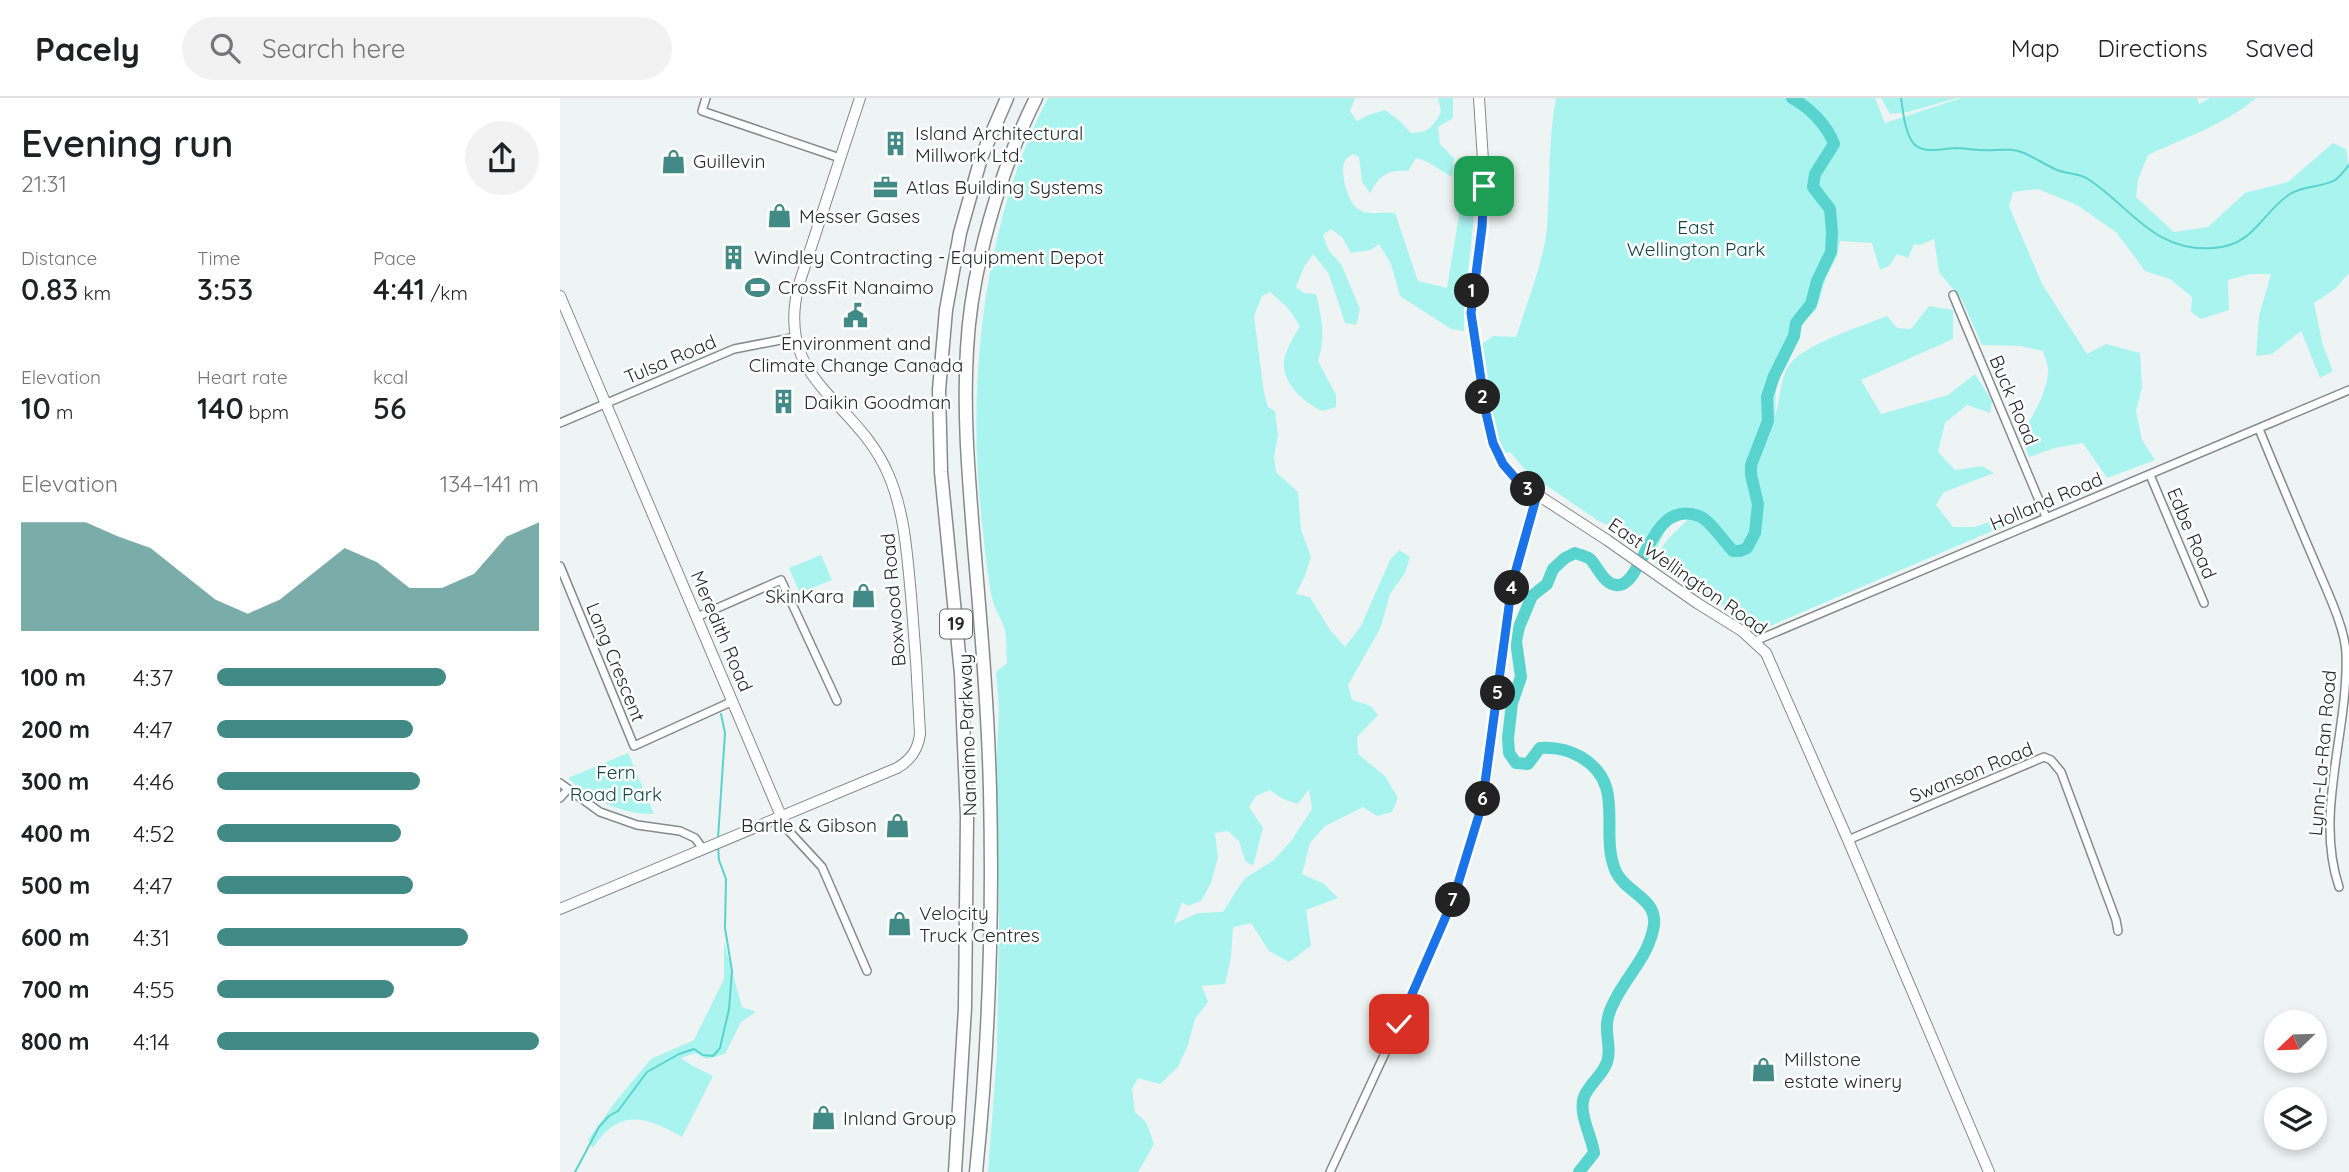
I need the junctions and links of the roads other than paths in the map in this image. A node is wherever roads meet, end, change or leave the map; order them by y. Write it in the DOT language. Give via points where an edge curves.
graph roads {
  1 [pos="706,98"];
  2 [pos="860,98"];
  3 [pos="1007,98"];
  4 [pos="1036,98"];
  5 [pos="1479,98"];
  6 [pos="840,158"];
  7 [pos="1953,295"];
  8 [pos="560,296"];
  9 [pos="796,337"];
  10 [pos="2349,390"];
  11 [pos="606,404"];
  12 [pos="560,423"];
  13 [pos="2259,429"];
  14 [pos="2150,475"];
  15 [pos="1537,495"];
  16 [pos="2046,517"];
  17 [pos="560,566"];
  18 [pos="2204,603"];
  19 [pos="697,617"];
  20 [pos="1755,641"];
  21 [pos="733,701"];
  22 [pos="837,701"];
  23 [pos="560,783"];
  24 [pos="568,789"];
  25 [pos="560,798"];
  26 [pos="781,816"];
  27 [pos="1848,840"];
  28 [pos="703,849"];
  29 [pos="2339,887"];
  30 [pos="560,909"];
  31 [pos="2118,931"];
  32 [pos="967,961"];
  33 [pos="867,971"];
  34 [pos="988,976"];
  35 [pos="947,1172"];
  36 [pos="955,1172"];
  37 [pos="976,1172"];
  38 [pos="982,1172"];
  39 [pos="1330,1172"];
  40 [pos="1989,1172"];
  1 -- 6 [label="street" via="702,111"];
  2 -- 6 [label="street, Boxwood Road"];
  3 -- 32 [label="highway, Nanaimo Parkway / 19" via="981,158 960,233 946,310 939,390 941,472 961,674"];
  4 -- 34 [label="highway, Nanaimo Parkway / 19" via="1000,184 974,286 967,347 965,429 990,790"];
  5 -- 15 [label="street, East Wellington Road" via="1484,193 1471,297 1473,331 1493,443 1506,468"];
  6 -- 9 [label="street, Boxwood Road" via="796,296"];
  7 -- 16 [label="street, Buck Road"];
  8 -- 11 [label="street, Meredith Road"];
  9 -- 11 [label="street, Tulsa Road" via="734,349"];
  9 -- 26 [label="street, Boxwood Road" via="809,372 874,448 899,505 920,733 915,752 903,764"];
  10 -- 13 [label="street, Holland Road"];
  11 -- 12 [label="street, Tulsa Road"];
  11 -- 19 [label="street, Meredith Road"];
  13 -- 14 [label="street, Holland Road"];
  13 -- 29 [label="street, Lynn-La-Ran Road" via="2332,604 2346,649 2347,690 2330,819 2330,849"];
  14 -- 16 [label="street, Holland Road"];
  14 -- 18 [label="street, Edbe Road"];
  15 -- 20 [label="street, East Wellington Road"];
  15 -- 39 [label="street" via="1512,584 1488,774 1471,844 1453,900"];
  16 -- 20 [label="street, Holland Road"];
  17 -- 21 [label="street, Lang Crescent" via="634,746"];
  19 -- 21 [label="street, Meredith Road"];
  19 -- 22 [label="street" via="781,580"];
  20 -- 27 [label="street, East Wellington Road" via="1770,660"];
  21 -- 26 [label="street, Meredith Road"];
  23 -- 24 [label="street"];
  24 -- 25 [label="street"];
  24 -- 28 [label="street" via="600,812 637,825 680,831 695,838"];
  26 -- 28 [label="street, Boxwood Road"];
  26 -- 33 [label="street, Meredith Road" via="822,867"];
  27 -- 31 [label="street, Swanson Road" via="2044,757 2061,772"];
  27 -- 40 [label="street, East Wellington Road"];
  28 -- 30 [label="street, Boxwood Road"];
  32 -- 35 [label="highway" via="960,996"];
  32 -- 36 [label="highway, Nanaimo Parkway / 19"];
  34 -- 37 [label="highway, Nanaimo Parkway / 19"];
  34 -- 38 [label="highway" via="992,1013"];
}
